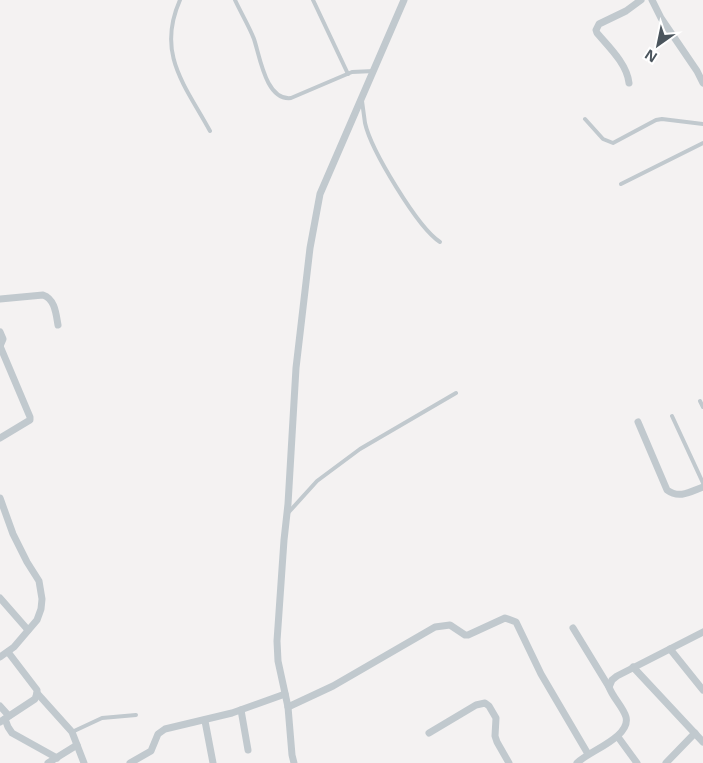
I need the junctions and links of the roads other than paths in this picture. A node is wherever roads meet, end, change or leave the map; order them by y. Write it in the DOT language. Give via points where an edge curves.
graph roads {
  1 [pos="180,0"];
  2 [pos="235,0"];
  3 [pos="313,0"];
  4 [pos="404,0"];
  5 [pos="641,0"];
  6 [pos="652,0"];
  7 [pos="374,71"];
  8 [pos="348,74"];
  9 [pos="629,83"];
  10 [pos="703,83"];
  11 [pos="362,98"];
  12 [pos="585,119"];
  13 [pos="703,124"];
  14 [pos="210,131"];
  15 [pos="703,143"];
  16 [pos="621,184"];
  17 [pos="440,242"];
  18 [pos="0,299"];
  19 [pos="58,325"];
  20 [pos="0,332"];
  21 [pos="0,346"];
  22 [pos="456,392"];
  23 [pos="700,401"];
  24 [pos="703,407"];
  25 [pos="672,416"];
  26 [pos="638,422"];
  27 [pos="0,438"];
  28 [pos="703,485"];
  29 [pos="0,501"];
  30 [pos="287,514"];
  31 [pos="0,598"];
  32 [pos="573,628"];
  33 [pos="28,630"];
  34 [pos="703,632"];
  35 [pos="670,649"];
  36 [pos="8,652"];
  37 [pos="0,657"];
  38 [pos="634,667"];
  39 [pos="701,685"];
  40 [pos="609,687"];
  41 [pos="38,693"];
  42 [pos="285,694"];
  43 [pos="0,706"];
  44 [pos="288,708"];
  45 [pos="241,710"];
  46 [pos="136,715"];
  47 [pos="5,719"];
  48 [pos="205,721"];
  49 [pos="72,732"];
  50 [pos="429,733"];
  51 [pos="695,734"];
  52 [pos="618,737"];
  53 [pos="703,742"];
  54 [pos="77,745"];
  55 [pos="248,750"];
  56 [pos="588,754"];
  57 [pos="57,758"];
  58 [pos="292,761"];
  59 [pos="48,763"];
  60 [pos="84,763"];
  61 [pos="130,763"];
  62 [pos="213,763"];
  63 [pos="509,763"];
  64 [pos="577,763"];
  65 [pos="638,763"];
  66 [pos="666,763"];
  1 -- 14 [label="lane" via="170,35 172,60"];
  2 -- 8 [label="lane" via="276,94 291,98"];
  3 -- 8 [label="lane"];
  4 -- 7 [label="street"];
  5 -- 9 [label="street" via="599,24 596,30 620,62"];
  6 -- 10 [label="street"];
  7 -- 8 [label="lane"];
  7 -- 11 [label="street"];
  11 -- 17 [label="lane" via="365,124 382,163 427,232"];
  11 -- 30 [label="street" via="316,208 296,368"];
  12 -- 13 [label="lane" via="603,139 613,143 656,120"];
  15 -- 16 [label="lane"];
  18 -- 19 [label="street" via="48,297"];
  20 -- 21 [label="street" via="3,339"];
  21 -- 27 [label="street" via="30,417 25,424"];
  22 -- 30 [label="lane" via="360,449 317,481"];
  23 -- 24 [label="lane"];
  25 -- 28 [label="lane"];
  26 -- 28 [label="street" via="667,490 682,495"];
  29 -- 33 [label="street" via="13,534 39,581 40,615"];
  30 -- 42 [label="street" via="277,641"];
  31 -- 33 [label="street"];
  32 -- 40 [label="street"];
  33 -- 36 [label="street"];
  34 -- 35 [label="street"];
  35 -- 38 [label="street"];
  35 -- 39 [label="street"];
  36 -- 37 [label="street"];
  36 -- 41 [label="street"];
  38 -- 40 [label="street" via="617,676"];
  38 -- 51 [label="street"];
  40 -- 52 [label="street" via="626,716 626,725"];
  41 -- 47 [label="street" via="35,699"];
  41 -- 49 [label="street"];
  42 -- 44 [label="street"];
  42 -- 45 [label="street"];
  43 -- 47 [label="street"];
  44 -- 56 [label="street" via="333,686 434,627 450,625 468,635 505,618 512,619 520,627 541,674"];
  44 -- 58 [label="street"];
  45 -- 48 [label="street"];
  45 -- 55 [label="street"];
  46 -- 49 [label="lane" via="102,718"];
  47 -- 57 [label="street" via="12,733"];
  48 -- 61 [label="street" via="161,731 151,751"];
  48 -- 62 [label="street"];
  49 -- 54 [label="street"];
  50 -- 63 [label="street" via="476,705 485,704 496,718 495,736"];
  51 -- 53 [label="street"];
  51 -- 66 [label="street"];
  52 -- 56 [label="street"];
  52 -- 65 [label="street"];
  54 -- 57 [label="street"];
  54 -- 60 [label="street"];
  56 -- 64 [label="street"];
  57 -- 59 [label="street"];
}
